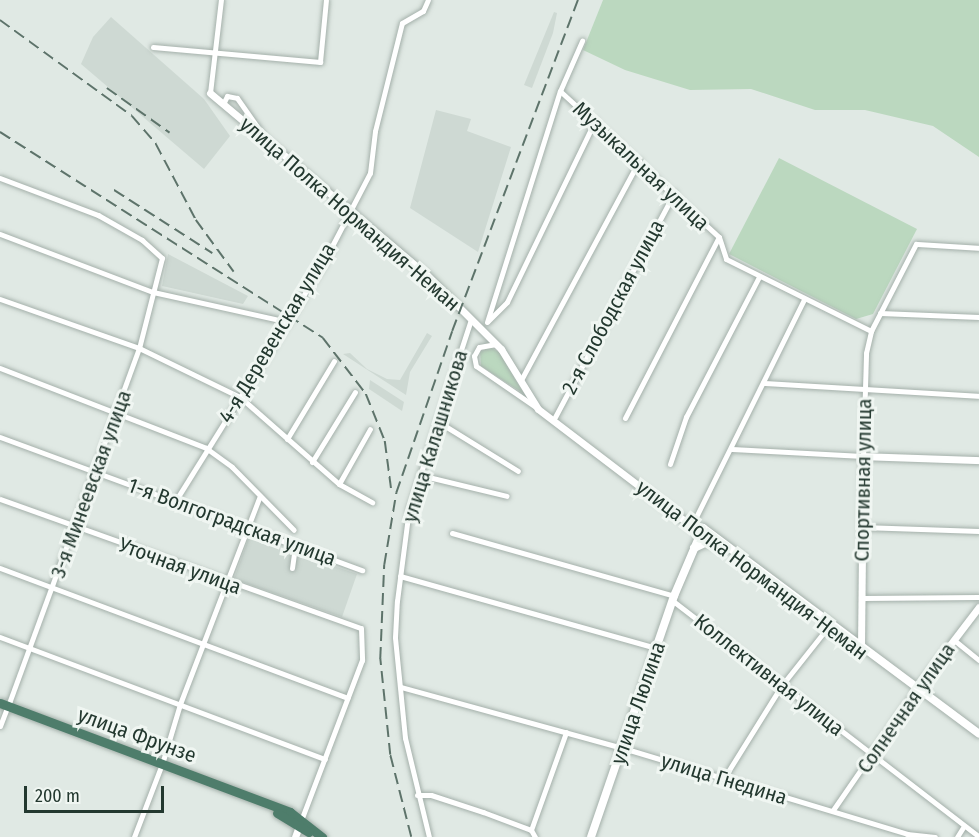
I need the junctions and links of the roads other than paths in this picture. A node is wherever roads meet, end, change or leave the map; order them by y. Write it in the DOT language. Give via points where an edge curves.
graph roads {
  1 [pos="221,0"];
  2 [pos="326,0"];
  3 [pos="428,0"];
  4 [pos="582,41"];
  5 [pos="153,47"];
  6 [pos="215,53"];
  7 [pos="560,91"];
  8 [pos="210,93"];
  9 [pos="223,104"];
  10 [pos="595,121"];
  11 [pos="265,139"];
  12 [pos="639,161"];
  13 [pos="0,178"];
  14 [pos="674,193"];
  15 [pos="351,209"];
  16 [pos="0,234"];
  17 [pos="719,237"];
  18 [pos="979,248"];
  19 [pos="759,277"];
  20 [pos="153,292"];
  21 [pos="0,299"];
  22 [pos="804,299"];
  23 [pos="880,313"];
  24 [pos="979,317"];
  25 [pos="471,319"];
  26 [pos="288,322"];
  27 [pos="487,322"];
  28 [pos="481,328"];
  29 [pos="871,331"];
  30 [pos="498,345"];
  31 [pos="139,348"];
  32 [pos="334,361"];
  33 [pos="0,368"];
  34 [pos="521,381"];
  35 [pos="763,383"];
  36 [pos="865,391"];
  37 [pos="355,392"];
  38 [pos="529,395"];
  39 [pos="979,396"];
  40 [pos="240,397"];
  41 [pos="538,409"];
  42 [pos="117,411"];
  43 [pos="554,418"];
  44 [pos="624,418"];
  45 [pos="437,421"];
  46 [pos="370,429"];
  47 [pos="0,437"];
  48 [pos="287,439"];
  49 [pos="206,448"];
  50 [pos="732,449"];
  51 [pos="863,456"];
  52 [pos="979,460"];
  53 [pos="312,462"];
  54 [pos="670,464"];
  55 [pos="518,471"];
  56 [pos="93,472"];
  57 [pos="420,475"];
  58 [pos="339,484"];
  59 [pos="507,496"];
  60 [pos="259,498"];
  61 [pos="0,500"];
  62 [pos="176,500"];
  63 [pos="372,502"];
  64 [pos="699,527"];
  65 [pos="862,527"];
  66 [pos="245,528"];
  67 [pos="75,529"];
  68 [pos="294,530"];
  69 [pos="979,531"];
  70 [pos="452,533"];
  71 [pos="716,544"];
  72 [pos="295,546"];
  73 [pos="694,548"];
  74 [pos="0,568"];
  75 [pos="292,568"];
  76 [pos="685,569"];
  77 [pos="362,570"];
  78 [pos="400,576"];
  79 [pos="225,583"];
  80 [pos="54,587"];
  81 [pos="979,597"];
  82 [pos="674,598"];
  83 [pos="862,598"];
  84 [pos="979,607"];
  85 [pos="828,627"];
  86 [pos="0,637"];
  87 [pos="954,640"];
  88 [pos="203,642"];
  89 [pos="656,648"];
  90 [pos="860,648"];
  91 [pos="31,649"];
  92 [pos="979,660"];
  93 [pos="782,685"];
  94 [pos="401,687"];
  95 [pos="915,690"];
  96 [pos="348,698"];
  97 [pos="180,704"];
  98 [pos="3,707"];
  99 [pos="0,726"];
  100 [pos="566,732"];
  101 [pos="979,734"];
  102 [pos="979,740"];
  103 [pos="623,748"];
  104 [pos="873,754"];
  105 [pos="325,759"];
  106 [pos="161,766"];
  107 [pos="724,778"];
  108 [pos="417,795"];
  109 [pos="833,810"];
  110 [pos="301,821"];
  111 [pos="964,826"];
  112 [pos="531,830"];
  113 [pos="134,837"];
  114 [pos="295,837"];
  115 [pos="315,837"];
  116 [pos="322,837"];
  117 [pos="429,837"];
  118 [pos="535,837"];
  119 [pos="591,837"];
  120 [pos="935,837"];
  121 [pos="957,837"];
  122 [pos="979,837"];
  1 -- 6 [label="street"];
  2 -- 6 [label="street" via="320,62"];
  3 -- 15 [label="street, 4-я Деревенская улица" via="423,11 402,23 375,131 370,173"];
  4 -- 7 [label="street"];
  5 -- 6 [label="street"];
  6 -- 8 [label="street"];
  7 -- 10 [label="street, Музыкальная улица"];
  7 -- 27 [label="street"];
  8 -- 9 [label="street, улица Полка Нормандия-Неман"];
  9 -- 11 [label="street, улица Полка Нормандия-Неман"];
  9 -- 11 [label="street" via="227,96 237,98"];
  10 -- 12 [label="street, Музыкальная улица"];
  10 -- 27 [label="street" via="507,302"];
  11 -- 15 [label="street, улица Полка Нормандия-Неман"];
  12 -- 14 [label="street, Музыкальная улица"];
  12 -- 34 [label="street"];
  13 -- 20 [label="street, 3-я Минеевская улица" via="98,215 142,240 162,258"];
  14 -- 17 [label="street, Музыкальная улица"];
  14 -- 43 [label="street, 2-я Слободская улица"];
  15 -- 25 [label="street, улица Полка Нормандия-Неман"];
  15 -- 26 [label="street, 4-я Деревенская улица"];
  16 -- 20 [label="street"];
  17 -- 19 [label="street, Музыкальная улица" via="726,259"];
  17 -- 44 [label="street"];
  18 -- 23 [label="street, Спортивная улица" via="916,244"];
  19 -- 22 [label="street, Музыкальная улица"];
  19 -- 54 [label="street" via="686,417"];
  20 -- 26 [label="street"];
  20 -- 31 [label="street, 3-я Минеевская улица"];
  21 -- 31 [label="street"];
  22 -- 29 [label="street, Музыкальная улица"];
  22 -- 35 [label="street, улица Люлина"];
  23 -- 24 [label="street"];
  23 -- 29 [label="street, Спортивная улица"];
  25 -- 28 [label="street, улица Полка Нормандия-Неман"];
  25 -- 45 [label="street, улица Калашникова"];
  26 -- 40 [label="street, 4-я Деревенская улица"];
  27 -- 28 [label="street"];
  28 -- 30 [label="street, улица Полка Нормандия-Неман"];
  29 -- 36 [label="street, Спортивная улица"];
  30 -- 34 [label="street, улица Полка Нормандия-Неман"];
  30 -- 41 [label="street" via="478,347 474,356 476,366"];
  31 -- 40 [label="street"];
  31 -- 42 [label="street, 3-я Минеевская улица"];
  32 -- 48 [label="street"];
  33 -- 42 [label="street"];
  34 -- 38 [label="street, улица Полка Нормандия-Неман"];
  35 -- 36 [label="street"];
  35 -- 50 [label="street, улица Люлина"];
  36 -- 39 [label="street"];
  36 -- 51 [label="street, Спортивная улица"];
  37 -- 53 [label="street"];
  38 -- 41 [label="street, улица Полка Нормандия-Неман"];
  38 -- 43 [label="street, улица Полка Нормандия-Неман"];
  40 -- 48 [label="street"];
  40 -- 49 [label="street, 4-я Деревенская улица"];
  41 -- 43 [label="street, улица Полка Нормандия-Неман"];
  42 -- 49 [label="street"];
  42 -- 56 [label="street, 3-я Минеевская улица"];
  43 -- 64 [label="street, улица Полка Нормандия-Неман"];
  45 -- 55 [label="street"];
  45 -- 57 [label="street, улица Калашникова"];
  46 -- 58 [label="street"];
  47 -- 56 [label="street, 1-я Волгоградская улица"];
  48 -- 53 [label="street"];
  49 -- 60 [label="street" via="232,467"];
  49 -- 62 [label="street, 4-я Деревенская улица"];
  50 -- 51 [label="street"];
  50 -- 64 [label="street, улица Люлина"];
  51 -- 52 [label="street"];
  51 -- 65 [label="street, Спортивная улица"];
  53 -- 58 [label="street"];
  56 -- 62 [label="street, 1-я Волгоградская улица"];
  56 -- 67 [label="street, 3-я Минеевская улица"];
  57 -- 59 [label="street"];
  57 -- 78 [label="street, улица Калашникова" via="409,508"];
  58 -- 63 [label="street"];
  60 -- 66 [label="street"];
  60 -- 68 [label="street"];
  61 -- 67 [label="street, Уточная улица"];
  62 -- 66 [label="street, 1-я Волгоградская улица"];
  64 -- 71 [label="main road, улица Полка Нормандия-Неман"];
  64 -- 73 [label="main road, улица Люлина"];
  64 -- 76 [label="main road, улица Люлина"];
  64 -- 90 [label="main road, улица Полка Нормандия-Неман"];
  65 -- 69 [label="street"];
  65 -- 83 [label="street, Спортивная улица"];
  66 -- 72 [label="street, 1-я Волгоградская улица"];
  66 -- 79 [label="street"];
  67 -- 79 [label="street, Уточная улица"];
  67 -- 80 [label="street, 3-я Минеевская улица"];
  70 -- 82 [label="street"];
  71 -- 73 [label="main road" via="707,542"];
  71 -- 85 [label="main road, улица Полка Нормандия-Неман"];
  72 -- 75 [label="street"];
  72 -- 77 [label="street, 1-я Волгоградская улица"];
  73 -- 76 [label="main road, улица Люлина"];
  74 -- 80 [label="street"];
  76 -- 82 [label="main road, улица Люлина"];
  78 -- 89 [label="street"];
  78 -- 94 [label="street, улица Калашникова" via="395,637"];
  79 -- 88 [label="street"];
  79 -- 96 [label="street, Уточная улица" via="361,628 362,660"];
  80 -- 88 [label="street"];
  80 -- 91 [label="street, 3-я Минеевская улица"];
  81 -- 83 [label="street"];
  82 -- 89 [label="main road, улица Люлина"];
  82 -- 93 [label="street, Коллективная улица"];
  83 -- 90 [label="street, Спортивная улица"];
  84 -- 87 [label="street, Солнечная улица"];
  85 -- 90 [label="main road, улица Полка Нормандия-Неман"];
  85 -- 93 [label="street"];
  86 -- 91 [label="street"];
  87 -- 92 [label="street"];
  87 -- 95 [label="street, Солнечная улица"];
  88 -- 96 [label="street"];
  88 -- 97 [label="street"];
  89 -- 103 [label="main road, улица Люлина"];
  90 -- 95 [label="main road, улица Полка Нормандия-Неман"];
  91 -- 97 [label="street"];
  91 -- 98 [label="street, 3-я Минеевская улица"];
  93 -- 104 [label="street, Коллективная улица"];
  93 -- 107 [label="street"];
  94 -- 100 [label="street, улица Гнедина"];
  94 -- 108 [label="street, улица Калашникова" via="405,738"];
  95 -- 101 [label="main road, улица Полка Нормандия-Неман"];
  95 -- 102 [label="main road, улица Полка Нормандия-Неман"];
  95 -- 104 [label="street, Солнечная улица"];
  96 -- 105 [label="street"];
  97 -- 105 [label="street"];
  97 -- 106 [label="street"];
  98 -- 99 [label="street, 3-я Минеевская улица"];
  98 -- 106 [label="highway, улица Фрунзе"];
  100 -- 103 [label="street, улица Гнедина"];
  100 -- 112 [label="street"];
  103 -- 107 [label="street, улица Гнедина"];
  103 -- 119 [label="main road, улица Люлина"];
  104 -- 109 [label="street, Солнечная улица"];
  104 -- 111 [label="street, Коллективная улица"];
  105 -- 110 [label="street"];
  106 -- 110 [label="highway, улица Фрунзе"];
  106 -- 113 [label="street"];
  107 -- 109 [label="street, улица Гнедина"];
  108 -- 112 [label="street" via="431,795"];
  108 -- 117 [label="street, улица Калашникова"];
  109 -- 120 [label="street, улица Гнедина" via="907,834"];
  110 -- 114 [label="street"];
  110 -- 115 [label="highway, улица Фрунзе"];
  110 -- 116 [label="highway, улица Фрунзе"];
  111 -- 121 [label="street"];
  111 -- 122 [label="street, Коллективная улица"];
  112 -- 118 [label="street"];
}
